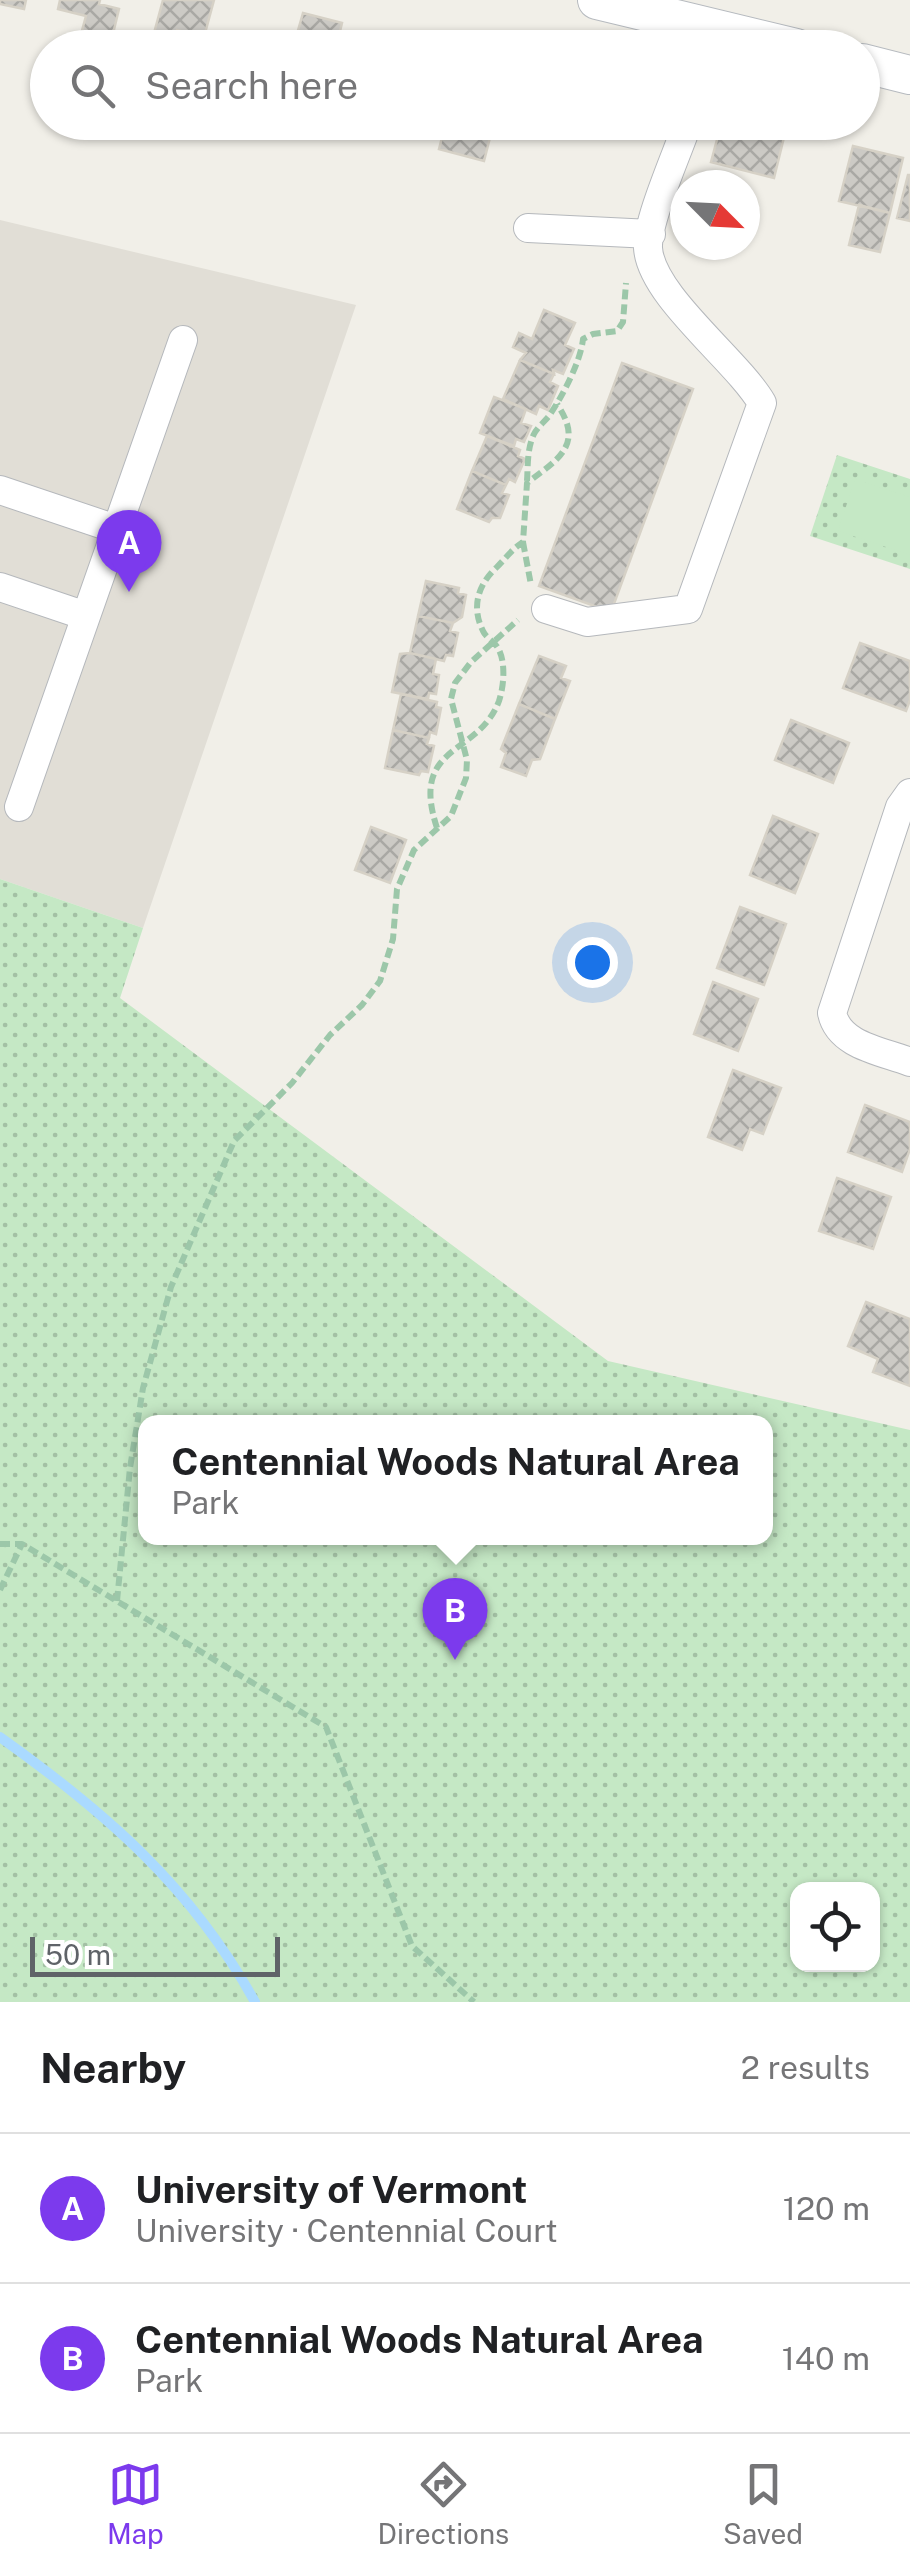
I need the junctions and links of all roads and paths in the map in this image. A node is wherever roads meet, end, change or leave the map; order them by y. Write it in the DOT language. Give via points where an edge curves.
graph roads {
  1 [pos="597,0"];
  2 [pos="689,30"];
  3 [pos="880,67"];
  4 [pos="910,74"];
  5 [pos="681,140"];
  6 [pos="528,228"];
  7 [pos="642,234"];
  8 [pos="183,340"];
  9 [pos="557,404"];
  10 [pos="527,483"];
  11 [pos="0,490"];
  12 [pos="116,529"];
  13 [pos="523,542"];
  14 [pos="0,587"];
  15 [pos="534,603"];
  16 [pos="86,616"];
  17 [pos="494,642"];
  18 [pos="463,742"];
  19 [pos="910,792"];
  20 [pos="18,807"];
  21 [pos="436,828"];
  22 [pos="910,1062"];
  23 [pos="0,1544"];
  24 [pos="22,1544"];
  25 [pos="0,1590"];
  26 [pos="117,1602"];
  27 [pos="474,2002"];
  1 -- 2 [label="main road"];
  3 -- 4 [label="main road"];
  5 -- 7 [label="street"];
  6 -- 7 [label="street"];
  7 -- 9 [label="path" via="623,322 617,331 583,338 579,365"];
  7 -- 15 [label="street" via="666,288 762,403 688,608 587,622"];
  8 -- 12 [label="street"];
  9 -- 10 [label="path" via="534,433"];
  9 -- 10 [label="path" via="572,431 570,444"];
  10 -- 13 [label="path"];
  11 -- 12 [label="street"];
  12 -- 16 [label="street"];
  13 -- 15 [label="path"];
  13 -- 17 [label="path" via="506,553 479,590 477,614"];
  14 -- 16 [label="street"];
  15 -- 17 [label="path"];
  16 -- 20 [label="street"];
  17 -- 18 [label="path" via="503,662 499,700 487,722"];
  17 -- 18 [label="path" via="455,683 453,715"];
  18 -- 21 [label="path" via="466,778 451,816"];
  18 -- 21 [label="path" via="443,760 430,788"];
  19 -- 22 [label="street" via="832,1012 848,1038"];
  21 -- 26 [label="path" via="414,850 397,890 393,939 380,981 234,1141 177,1271 142,1388"];
  23 -- 24 [label="path"];
  24 -- 25 [label="path"];
  24 -- 26 [label="path"];
  26 -- 27 [label="path" via="326,1728 412,1946"];
}
